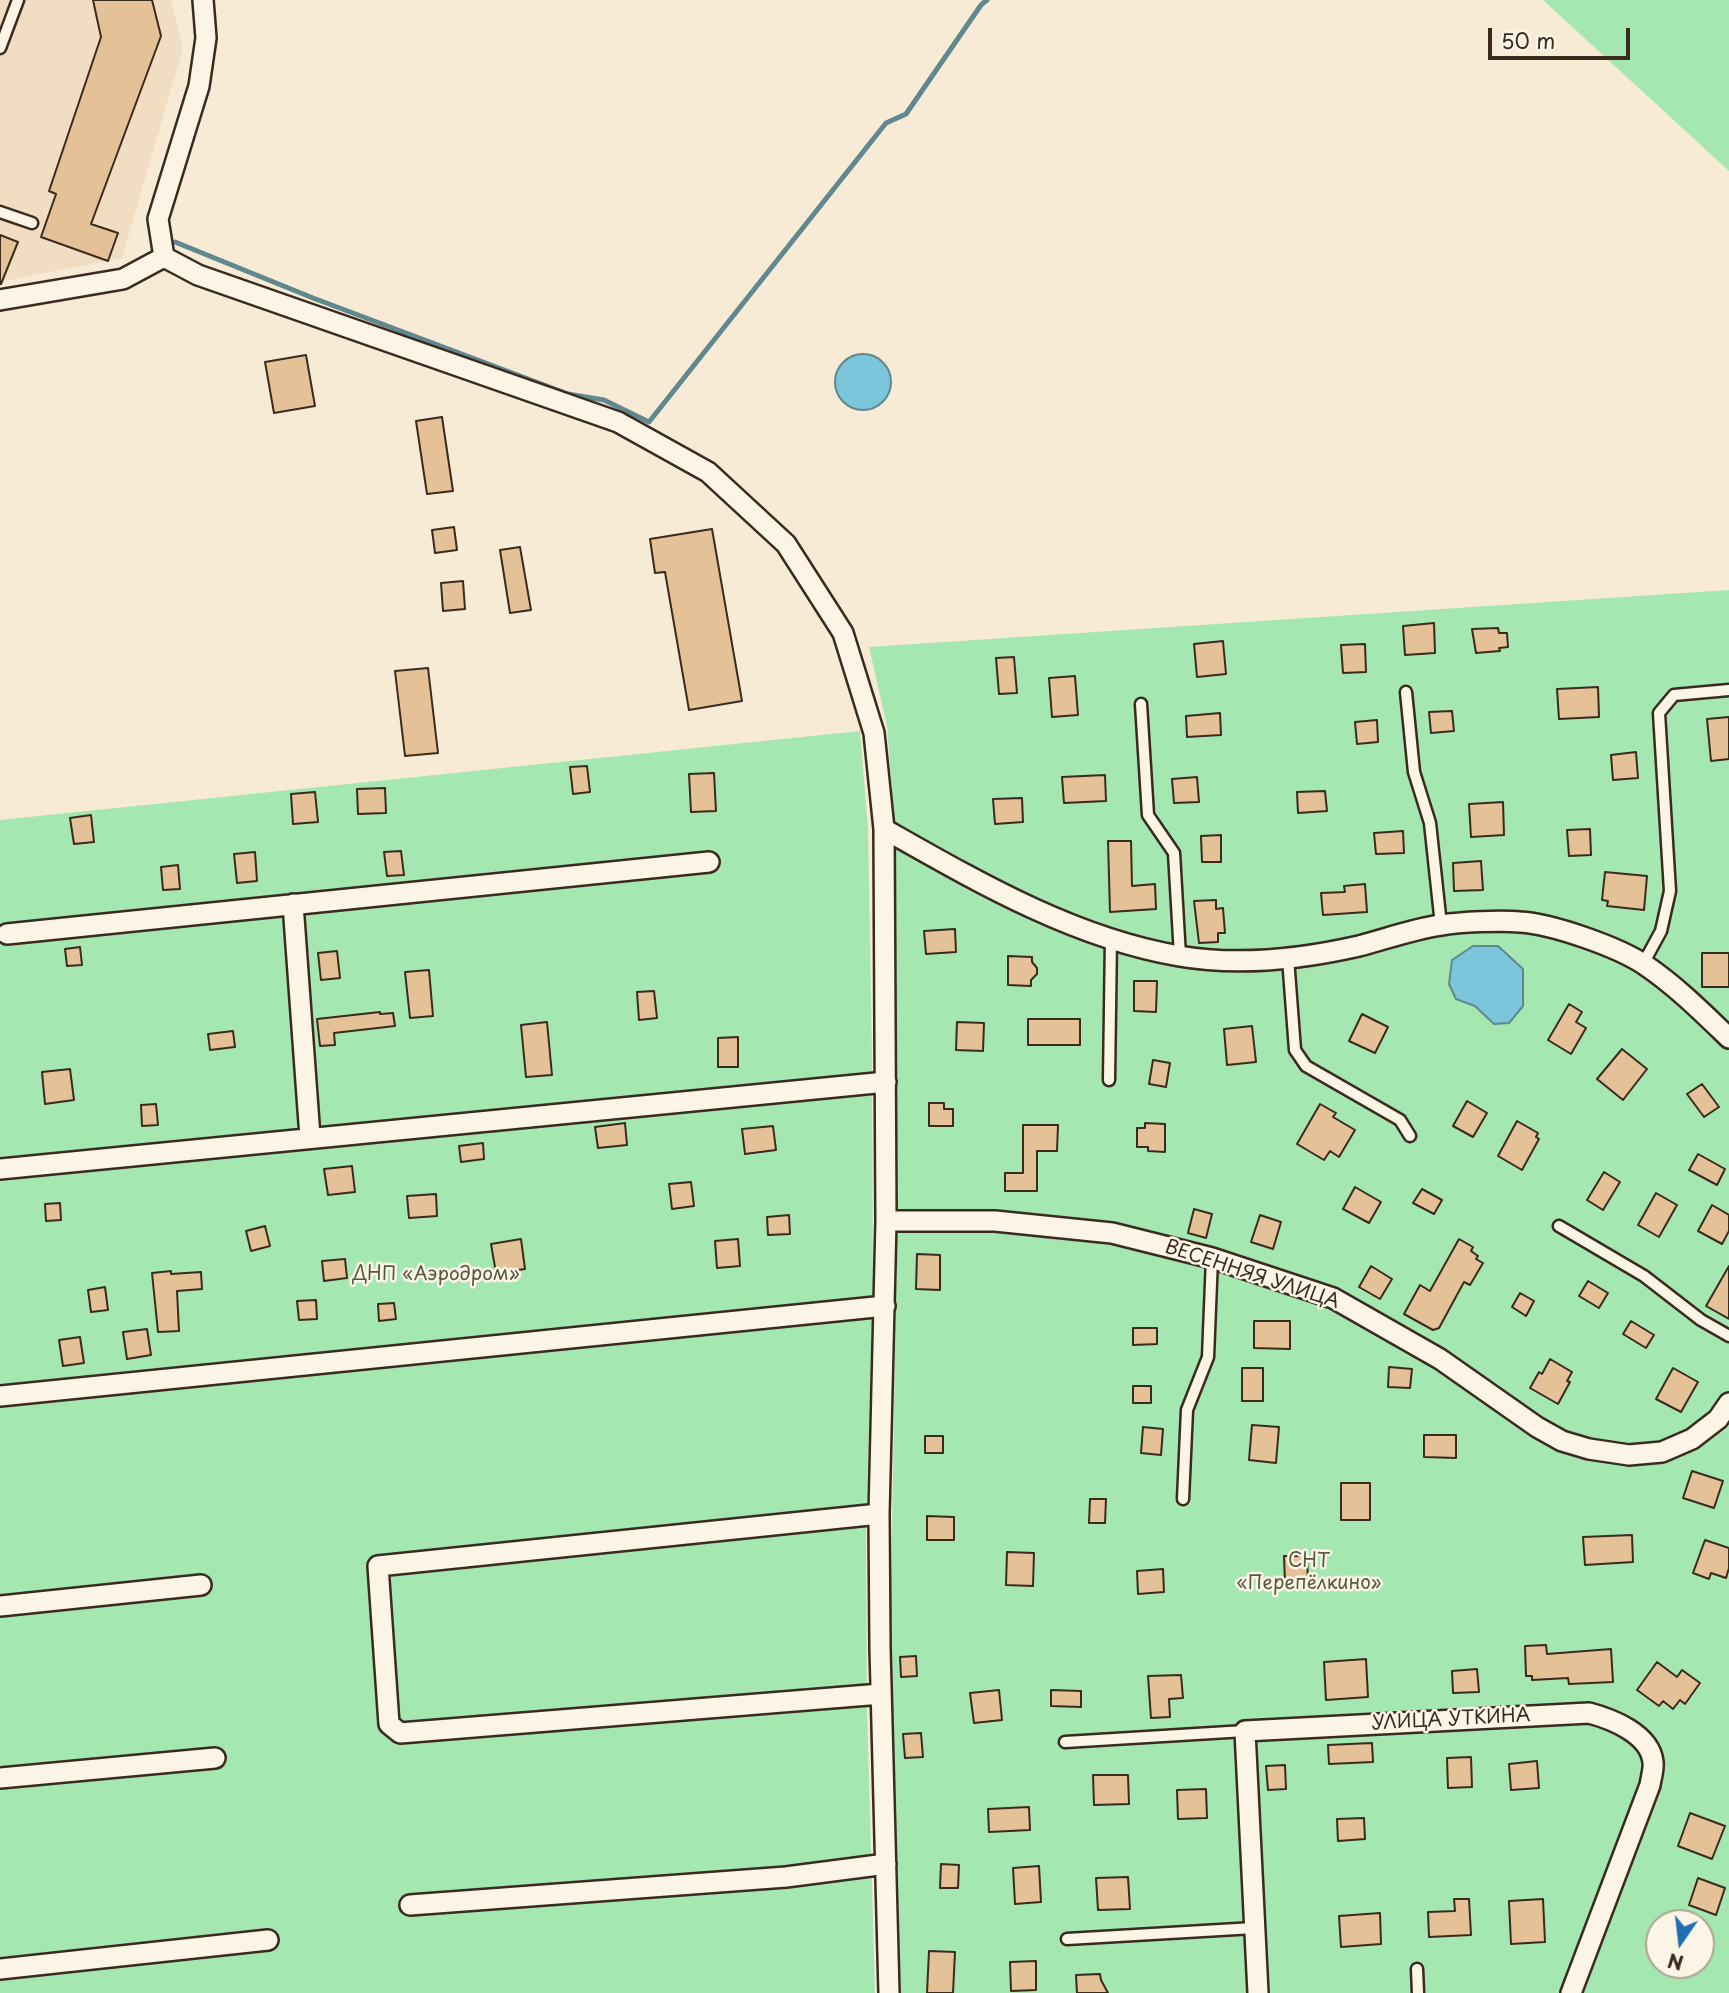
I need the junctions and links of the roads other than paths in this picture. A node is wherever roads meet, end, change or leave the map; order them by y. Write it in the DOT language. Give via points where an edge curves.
graph roads {
  1 [pos="18,0"];
  2 [pos="203,0"];
  3 [pos="0,48"];
  4 [pos="0,212"];
  5 [pos="32,223"];
  6 [pos="164,257"];
  7 [pos="0,300"];
  8 [pos="1729,690"];
  9 [pos="1406,692"];
  10 [pos="1140,705"];
  11 [pos="884,829"];
  12 [pos="709,862"];
  13 [pos="292,904"];
  14 [pos="1441,925"];
  15 [pos="3,934"];
  16 [pos="1111,938"];
  17 [pos="1180,956"];
  18 [pos="1288,958"];
  19 [pos="1643,964"];
  20 [pos="1729,1038"];
  21 [pos="1109,1080"];
  22 [pos="886,1082"];
  23 [pos="1410,1136"];
  24 [pos="310,1137"];
  25 [pos="0,1169"];
  26 [pos="886,1221"];
  27 [pos="1559,1226"];
  28 [pos="1212,1258"];
  29 [pos="885,1306"];
  30 [pos="1729,1336"];
  31 [pos="0,1396"];
  32 [pos="1729,1404"];
  33 [pos="1183,1499"];
  34 [pos="879,1514"];
  35 [pos="201,1585"];
  36 [pos="0,1606"];
  37 [pos="880,1694"];
  38 [pos="1245,1731"];
  39 [pos="1065,1742"];
  40 [pos="215,1758"];
  41 [pos="0,1778"];
  42 [pos="886,1864"];
  43 [pos="410,1905"];
  44 [pos="1254,1928"];
  45 [pos="1067,1938"];
  46 [pos="268,1940"];
  47 [pos="0,1969"];
  48 [pos="1417,1969"];
  49 [pos="889,1993"];
  50 [pos="1258,1993"];
  51 [pos="1418,1993"];
  52 [pos="1571,1993"];
  1 -- 3 [label="lane"];
  2 -- 6 [label="street" via="206,38 199,86 158,219"];
  4 -- 5 [label="lane"];
  6 -- 7 [label="street" via="123,279"];
  6 -- 11 [label="street" via="198,275 618,422 708,472 786,544 843,633 874,733"];
  8 -- 19 [label="lane" via="1674,695 1660,713 1670,891 1661,931"];
  9 -- 14 [label="lane" via="1414,772 1430,823"];
  10 -- 17 [label="lane" via="1148,815 1174,853"];
  11 -- 16 [label="street" via="1029,908"];
  11 -- 22 [label="street"];
  12 -- 13 [label="street"];
  13 -- 15 [label="street"];
  13 -- 24 [label="street"];
  14 -- 18 [label="street"];
  14 -- 19 [label="street" via="1521,922 1585,937"];
  16 -- 17 [label="street"];
  16 -- 21 [label="lane"];
  17 -- 18 [label="street"];
  18 -- 23 [label="lane" via="1295,1050 1306,1066 1400,1120"];
  19 -- 20 [label="street"];
  22 -- 24 [label="street"];
  22 -- 26 [label="street"];
  24 -- 25 [label="street"];
  26 -- 28 [label="street, ВЕСЕННЯЯ УЛИЦА" via="995,1221 1112,1233"];
  26 -- 29 [label="street"];
  27 -- 30 [label="lane" via="1644,1276"];
  28 -- 32 [label="street, ВЕСЕННЯЯ УЛИЦА" via="1333,1298 1440,1359 1536,1427 1589,1449 1629,1455 1662,1452 1692,1439"];
  28 -- 33 [label="lane" via="1208,1357 1187,1410"];
  29 -- 31 [label="street"];
  29 -- 34 [label="street"];
  34 -- 37 [label="street"];
  34 -- 37 [label="street" via="378,1566 389,1724 400,1733"];
  35 -- 36 [label="street"];
  37 -- 42 [label="street"];
  38 -- 39 [label="lane"];
  38 -- 44 [label="street"];
  38 -- 52 [label="street, УЛИЦА УТКИНА" via="1589,1713 1610,1718 1645,1742 1653,1763 1650,1785"];
  40 -- 41 [label="street"];
  42 -- 43 [label="street" via="786,1877"];
  42 -- 49 [label="street"];
  44 -- 45 [label="lane"];
  44 -- 50 [label="street"];
  46 -- 47 [label="street"];
  48 -- 51 [label="lane"];
}
